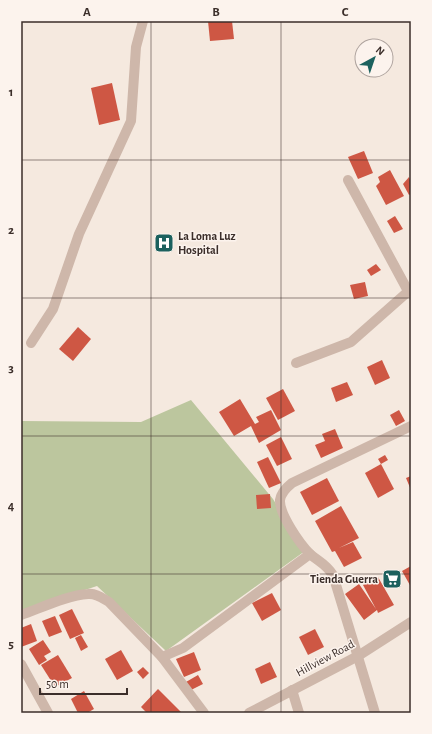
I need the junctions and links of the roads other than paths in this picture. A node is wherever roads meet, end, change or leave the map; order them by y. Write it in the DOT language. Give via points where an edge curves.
graph roads {
  1 [pos="143,21"];
  2 [pos="348,180"];
  3 [pos="410,290"];
  4 [pos="31,343"];
  5 [pos="296,363"];
  6 [pos="411,426"];
  7 [pos="310,554"];
  8 [pos="21,615"];
  9 [pos="411,622"];
  10 [pos="162,656"];
  11 [pos="358,656"];
  12 [pos="21,664"];
  13 [pos="292,690"];
  14 [pos="48,713"];
  15 [pos="204,713"];
  16 [pos="249,713"];
  17 [pos="299,713"];
  18 [pos="375,713"];
  1 -- 4 [label="street" via="136,47 131,121 79,234 53,309"];
  2 -- 3 [label="street"];
  3 -- 5 [label="street" via="351,342"];
  6 -- 7 [label="street" via="292,482 285,490 280,499 280,508 286,521"];
  7 -- 10 [label="street" via="183,648"];
  7 -- 11 [label="street" via="320,560 333,575"];
  8 -- 10 [label="street" via="73,597 89,594 100,596"];
  9 -- 11 [label="street, Hillview Road"];
  10 -- 15 [label="street"];
  11 -- 13 [label="street, Hillview Road"];
  11 -- 18 [label="street"];
  12 -- 14 [label="street"];
  13 -- 16 [label="street, Hillview Road"];
  13 -- 17 [label="street"];
}
